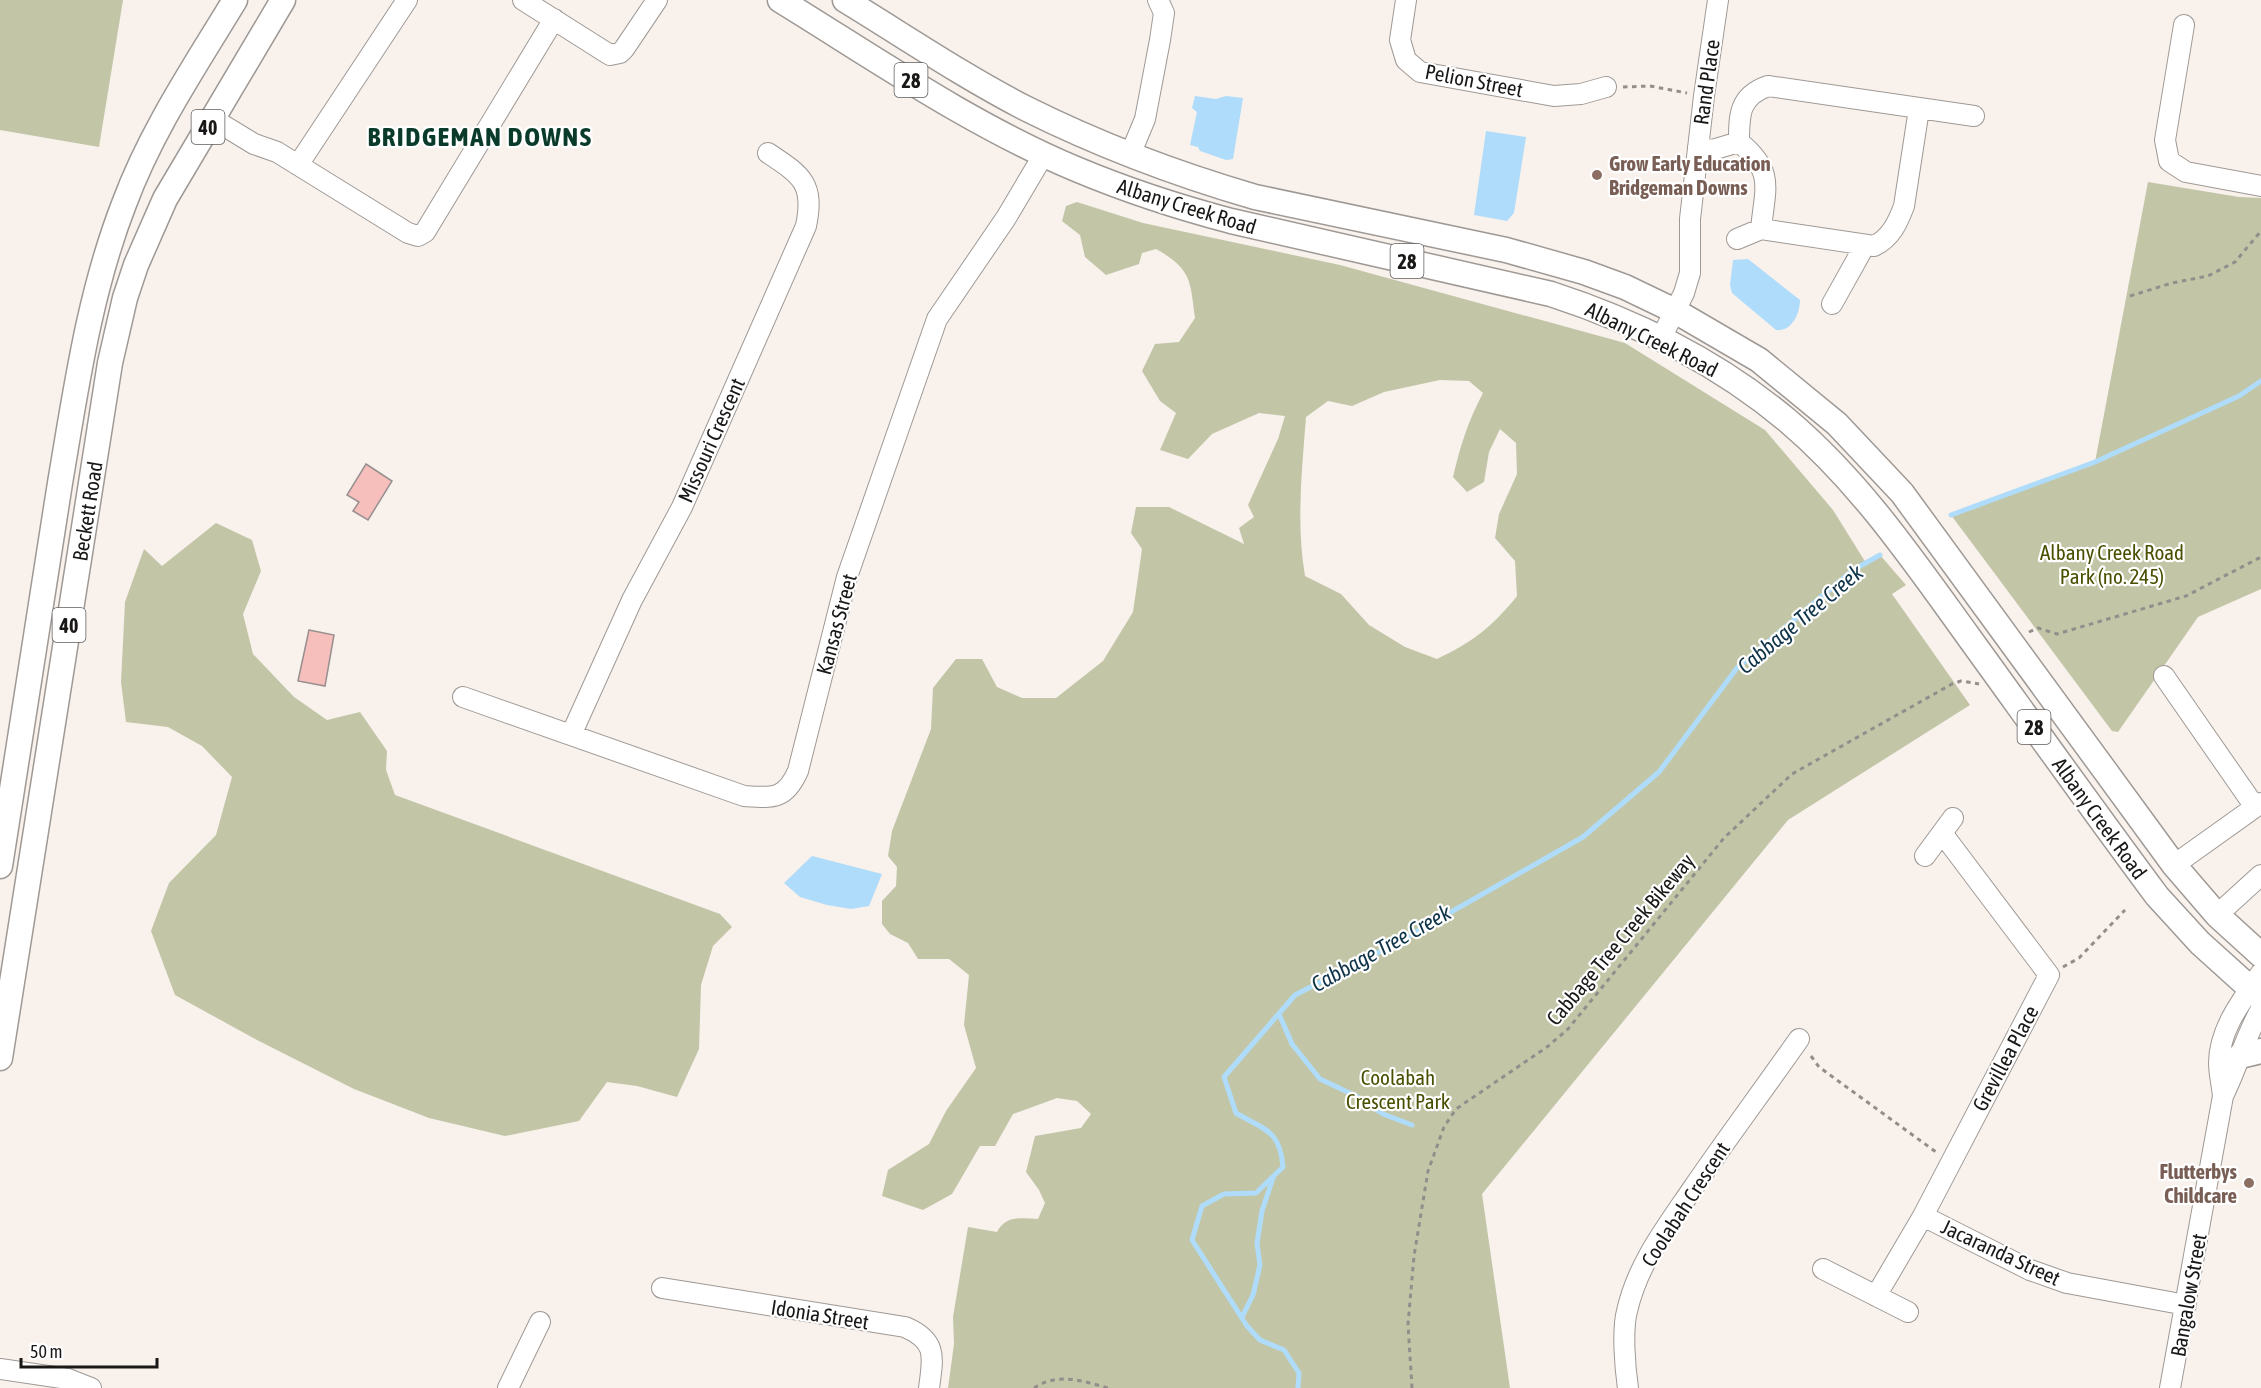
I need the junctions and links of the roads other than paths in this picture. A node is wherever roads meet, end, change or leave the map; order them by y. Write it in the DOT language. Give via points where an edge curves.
graph roads {
  1 [pos="235,0"];
  2 [pos="283,0"];
  3 [pos="407,0"];
  4 [pos="523,0"];
  5 [pos="657,0"];
  6 [pos="780,0"];
  7 [pos="845,0"];
  8 [pos="1158,0"];
  9 [pos="1406,0"];
  10 [pos="1718,0"];
  11 [pos="554,19"];
  12 [pos="2184,25"];
  13 [pos="1606,87"];
  14 [pos="1919,109"];
  15 [pos="1974,116"];
  16 [pos="213,119"];
  17 [pos="1739,142"];
  18 [pos="1698,147"];
  19 [pos="768,153"];
  20 [pos="1044,154"];
  21 [pos="1130,155"];
  22 [pos="298,165"];
  23 [pos="2261,186"];
  24 [pos="1761,230"];
  25 [pos="1737,239"];
  26 [pos="1865,244"];
  27 [pos="1832,304"];
  28 [pos="1675,311"];
  29 [pos="1661,338"];
  30 [pos="2164,676"];
  31 [pos="463,697"];
  32 [pos="571,735"];
  33 [pos="2258,805"];
  34 [pos="1925,856"];
  35 [pos="2174,865"];
  36 [pos="0,866"];
  37 [pos="2261,875"];
  38 [pos="2217,915"];
  39 [pos="2261,955"];
  40 [pos="2258,992"];
  41 [pos="1799,1039"];
  42 [pos="2251,1054"];
  43 [pos="0,1058"];
  44 [pos="2223,1096"];
  45 [pos="1923,1216"];
  46 [pos="1823,1269"];
  47 [pos="662,1288"];
  48 [pos="1875,1296"];
  49 [pos="2186,1305"];
  50 [pos="1908,1312"];
  51 [pos="540,1322"];
  52 [pos="0,1369"];
  53 [pos="91,1388"];
  54 [pos="508,1388"];
  55 [pos="929,1388"];
  56 [pos="1628,1388"];
  57 [pos="2170,1388"];
  1 -- 36 [label="main road, Beckett Road / 40" via="139,168 101,273 77,382"];
  2 -- 16 [label="main road, Beckett Road / 40"];
  3 -- 22 [label="street"];
  4 -- 11 [label="street"];
  5 -- 11 [label="street" via="624,49 616,54 610,55"];
  6 -- 20 [label="main road, Albany Creek Road / 28" via="956,107"];
  7 -- 21 [label="main road, Albany Creek Road / 28" via="1006,97"];
  8 -- 21 [label="street" via="1164,13 1160,40 1144,119"];
  9 -- 13 [label="street, Pelion Street" via="1400,40 1406,60 1420,72 1554,96"];
  10 -- 18 [label="street, Rand Place"];
  11 -- 22 [label="street" via="422,235 408,233"];
  12 -- 23 [label="street" via="2165,140 2169,161 2186,172"];
  14 -- 15 [label="street"];
  14 -- 17 [label="street" via="1768,86 1757,90 1743,104"];
  14 -- 26 [label="street" via="1904,206 1898,221 1884,242"];
  16 -- 22 [label="street"];
  16 -- 43 [label="main road, Beckett Road / 40" via="149,232 135,265 117,331"];
  17 -- 18 [label="street" via="1712,150"];
  17 -- 24 [label="street" via="1753,153 1765,173"];
  18 -- 28 [label="street, Rand Place" via="1690,219 1690,273"];
  19 -- 32 [label="street, Missouri Crescent" via="793,169 807,189 810,207 806,226 682,507 632,600"];
  20 -- 29 [label="main road, Albany Creek Road / 28" via="1188,210 1551,294"];
  20 -- 32 [label="street, Kansas Street" via="937,319 847,577 798,771 790,788 773,798 744,796"];
  21 -- 28 [label="main road, Albany Creek Road / 28" via="1255,197 1559,264 1625,287"];
  24 -- 25 [label="street"];
  24 -- 26 [label="street"];
  26 -- 27 [label="street"];
  28 -- 29 [label="street, Rand Place"];
  28 -- 35 [label="main road, Albany Creek Road / 28" via="1784,379 1837,424 1880,468 1927,526"];
  29 -- 40 [label="main road, Albany Creek Road / 28" via="1771,408 1821,450 1854,486 1909,555 2157,896 2200,943"];
  30 -- 33 [label="street"];
  31 -- 32 [label="street, Kansas Street"];
  33 -- 35 [label="street"];
  34 -- 45 [label="street, Grevillea Place" via="1948,825 2049,975"];
  35 -- 38 [label="main road, Albany Creek Road / 28"];
  37 -- 38 [label="street"];
  38 -- 39 [label="main road, Albany Creek Road / 28"];
  40 -- 42 [label="street, Bangalow Street" via="2250,1028"];
  40 -- 44 [label="street, Bangalow Street" via="2229,1023 2223,1038 2219,1062"];
  41 -- 56 [label="street, Coolabah Crescent" via="1646,1257 1626,1313"];
  42 -- 44 [label="street, Bangalow Street" via="2238,1066"];
  44 -- 49 [label="street, Bangalow Street"];
  45 -- 48 [label="street, Grevillea Place"];
  45 -- 49 [label="street, Jacaranda Street" via="2030,1270 2067,1283"];
  46 -- 48 [label="street"];
  47 -- 55 [label="street, Idonia Street" via="906,1327 930,1344 933,1360"];
  48 -- 50 [label="street"];
  49 -- 57 [label="street, Bangalow Street"];
  51 -- 54 [label="street"];
  52 -- 53 [label="street" via="68,1379"];
}
